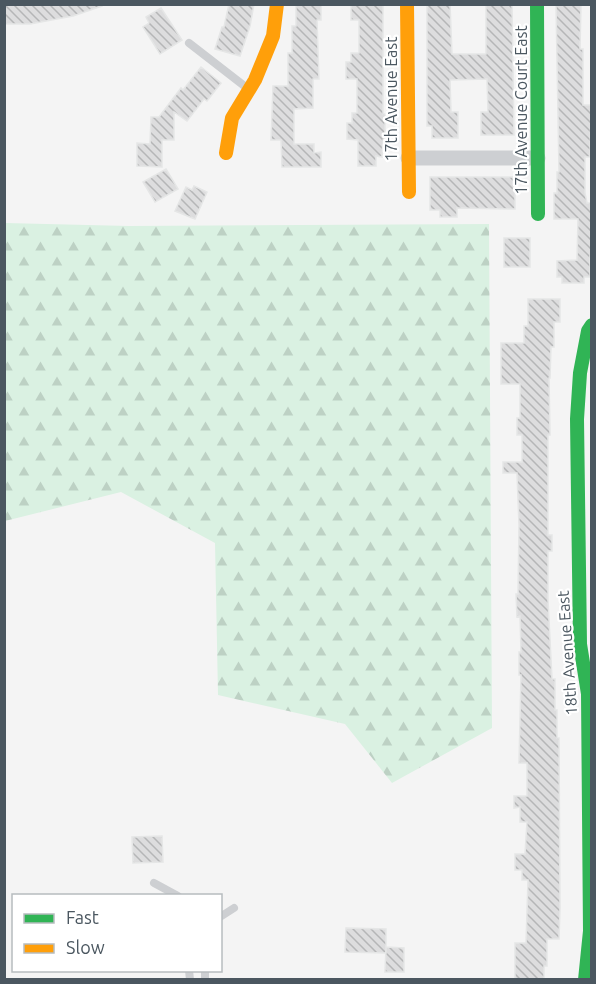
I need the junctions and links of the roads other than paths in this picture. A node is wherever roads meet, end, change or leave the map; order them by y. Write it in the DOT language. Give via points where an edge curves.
graph roads {
  1 [pos="277,4"];
  2 [pos="407,4"];
  3 [pos="537,4"];
  4 [pos="189,43"];
  5 [pos="249,90"];
  6 [pos="226,153"];
  7 [pos="408,158"];
  8 [pos="538,158"];
  9 [pos="409,192"];
  10 [pos="538,214"];
  11 [pos="591,325"];
  12 [pos="586,374"];
  13 [pos="585,561"];
  14 [pos="154,883"];
  15 [pos="174,894"];
  16 [pos="234,908"];
  17 [pos="222,916"];
  18 [pos="585,980"];
  1 -- 5 [label="street" via="273,36"];
  2 -- 7 [label="street, 17th Avenue East"];
  3 -- 8 [label="street, 17th Avenue Court East"];
  4 -- 5 [label="lane"];
  5 -- 6 [label="street" via="232,118"];
  7 -- 8 [label="street"];
  7 -- 9 [label="street, 17th Avenue East"];
  8 -- 10 [label="street, 17th Avenue Court East"];
  11 -- 12 [label="street, 18th Avenue East"];
  12 -- 13 [label="street, 18th Avenue East" via="576,419"];
  13 -- 18 [label="street, 18th Avenue East" via="580,644 588,694 590,931"];
  14 -- 15 [label="lane"];
  16 -- 17 [label="lane"];
}
